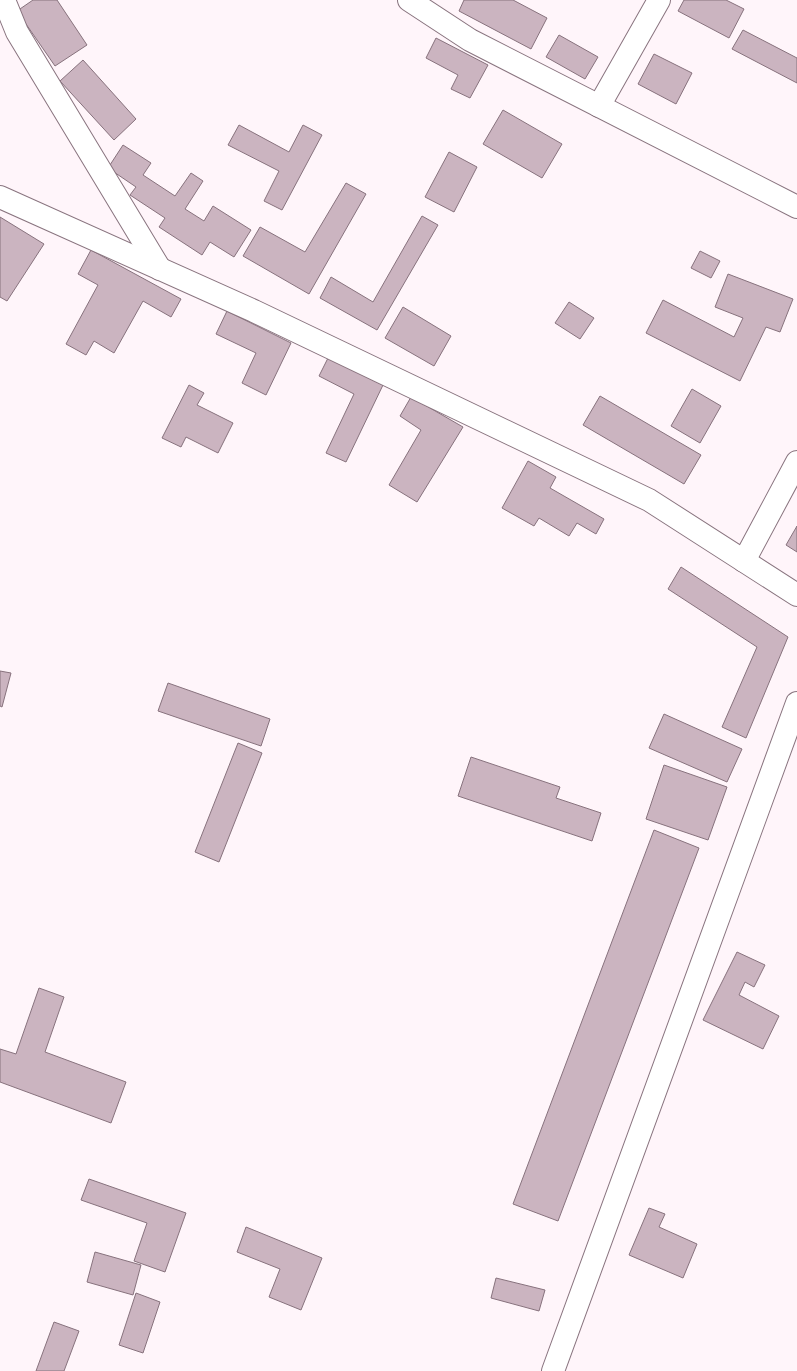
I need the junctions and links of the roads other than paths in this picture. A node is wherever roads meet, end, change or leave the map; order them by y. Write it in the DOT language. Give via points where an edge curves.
graph roads {
  1 [pos="4,0"];
  2 [pos="409,0"];
  3 [pos="659,0"];
  4 [pos="599,106"];
  5 [pos="0,197"];
  6 [pos="797,207"];
  7 [pos="160,269"];
  8 [pos="797,462"];
  9 [pos="744,561"];
  10 [pos="797,595"];
  11 [pos="797,703"];
  12 [pos="554,1371"];
  1 -- 7 [label="street" via="17,32"];
  2 -- 4 [label="street" via="470,40"];
  3 -- 4 [label="street"];
  4 -- 6 [label="street"];
  5 -- 7 [label="street"];
  7 -- 9 [label="street" via="261,314 649,500"];
  8 -- 9 [label="street"];
  9 -- 10 [label="street"];
  11 -- 12 [label="street"];
}
